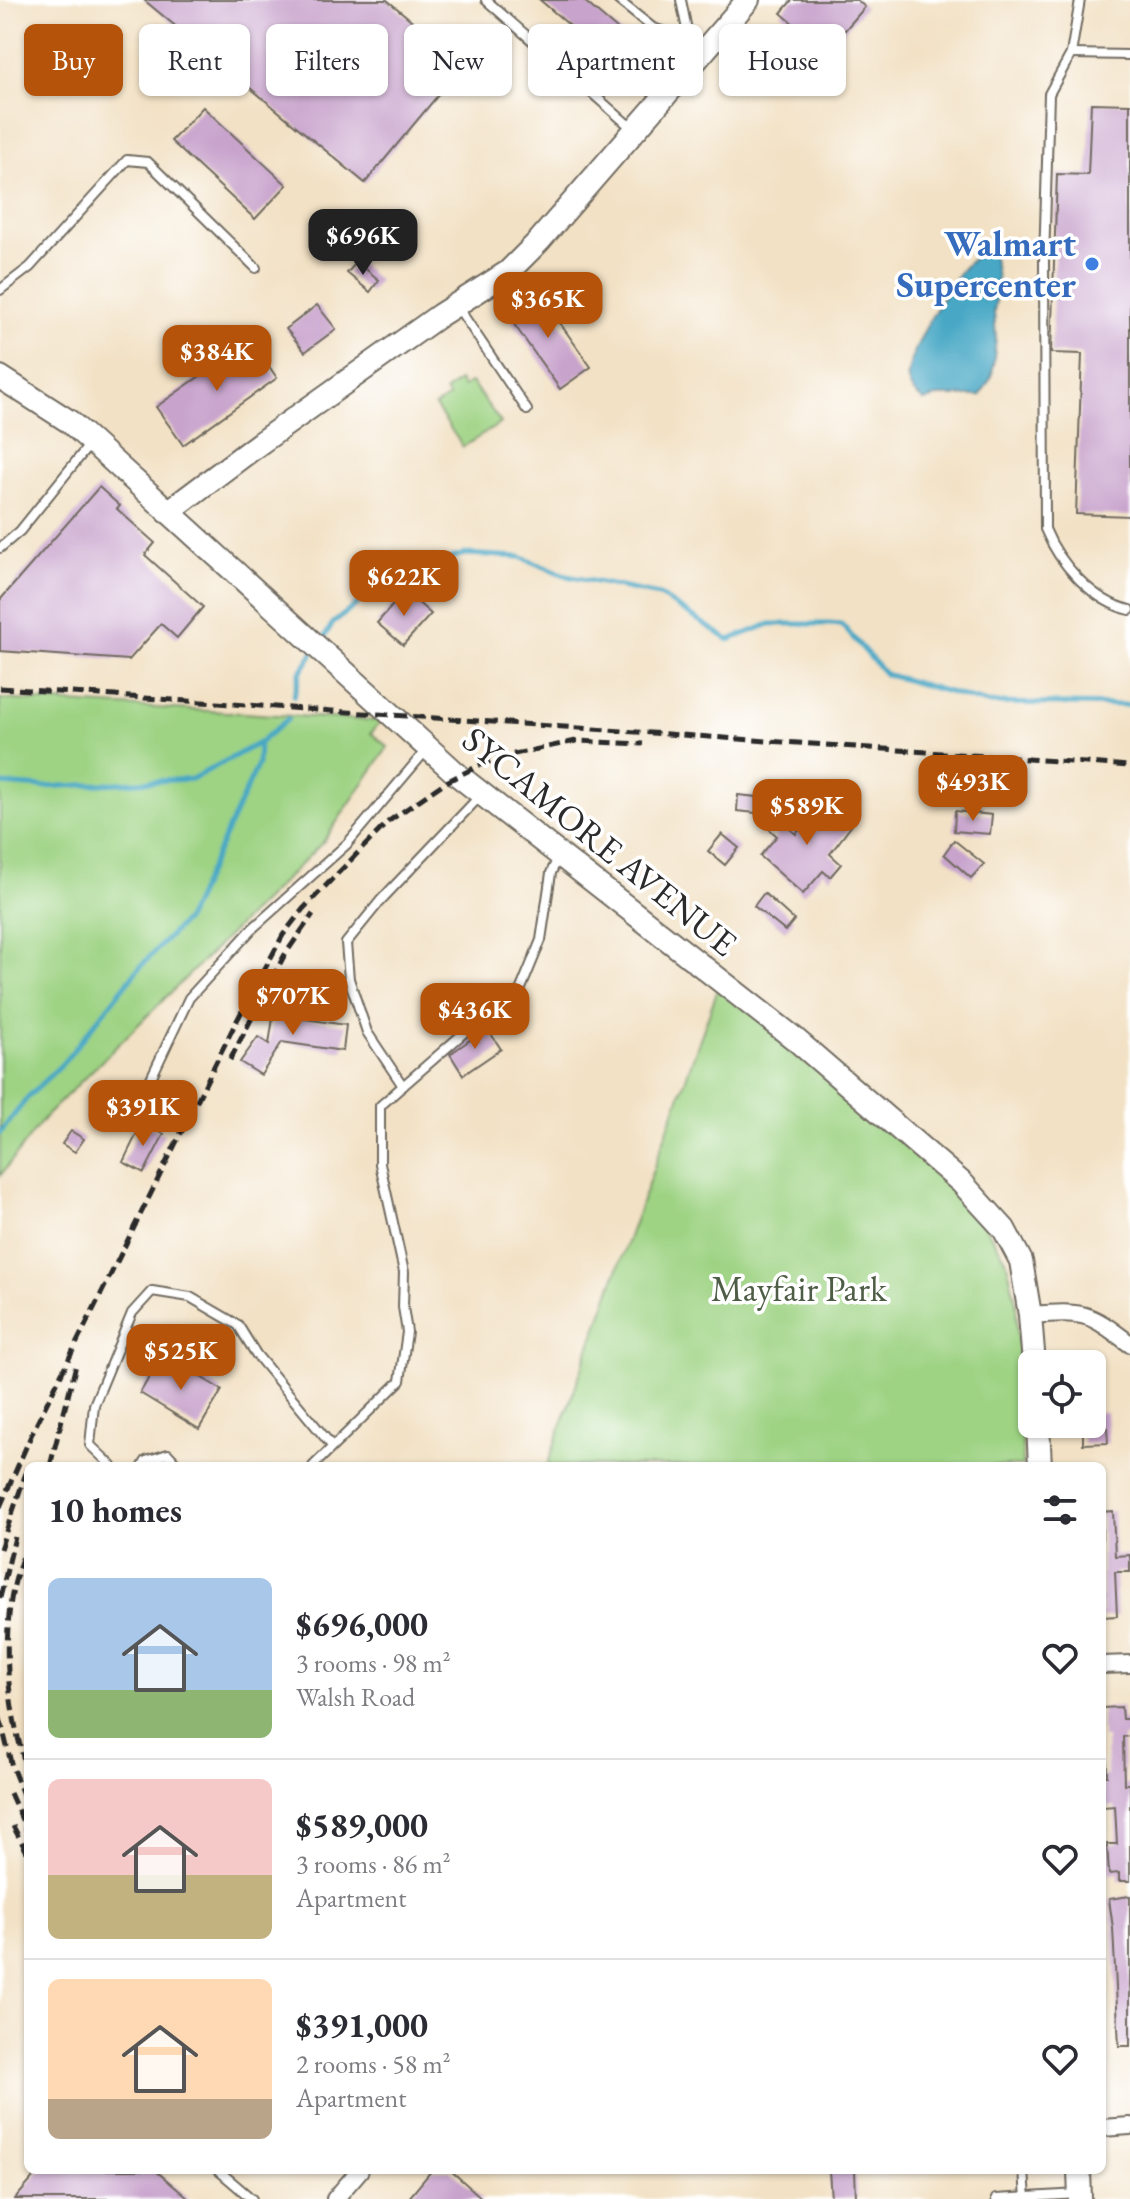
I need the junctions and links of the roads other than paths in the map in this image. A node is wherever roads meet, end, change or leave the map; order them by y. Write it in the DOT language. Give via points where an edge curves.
graph roads {
  1 [pos="486,0"];
  2 [pos="618,0"];
  3 [pos="681,0"];
  4 [pos="748,0"];
  5 [pos="1080,0"];
  6 [pos="648,24"];
  7 [pos="691,24"];
  8 [pos="703,39"];
  9 [pos="1071,54"];
  10 [pos="1130,55"];
  11 [pos="660,96"];
  12 [pos="635,131"];
  13 [pos="256,268"];
  14 [pos="0,290"];
  15 [pos="456,305"];
  16 [pos="0,377"];
  17 [pos="527,410"];
  18 [pos="91,443"];
  19 [pos="168,512"];
  20 [pos="0,548"];
  21 [pos="1130,610"];
  22 [pos="428,747"];
  23 [pos="483,793"];
  24 [pos="559,854"];
  25 [pos="403,1086"];
  26 [pos="135,1112"];
  27 [pos="1030,1315"];
  28 [pos="1130,1344"];
  29 [pos="1033,1350"];
  30 [pos="1039,1438"];
  31 [pos="332,1446"];
  32 [pos="108,1462"];
  33 [pos="145,1462"];
  34 [pos="175,1462"];
  35 [pos="317,1462"];
  36 [pos="1040,1462"];
  37 [pos="1130,1664"];
  38 [pos="1106,1665"];
  39 [pos="1130,2126"];
  40 [pos="1106,2128"];
  41 [pos="223,2174"];
  42 [pos="357,2174"];
  43 [pos="1024,2174"];
  44 [pos="1079,2174"];
  45 [pos="1080,2196"];
  46 [pos="1026,2198"];
  47 [pos="252,2199"];
  48 [pos="335,2199"];
  49 [pos="996,2199"];
  1 -- 12 [label="lane"];
  2 -- 6 [label="lane"];
  3 -- 7 [label="lane"];
  4 -- 8 [label="street"];
  5 -- 9 [label="lane"];
  9 -- 10 [label="lane"];
  9 -- 21 [label="lane" via="1049,94 1047,120 1045,529 1054,550 1088,587"];
  11 -- 12 [label="street"];
  12 -- 15 [label="street" via="508,272"];
  13 -- 14 [label="lane" via="148,162 127,160 30,267"];
  15 -- 17 [label="lane"];
  15 -- 19 [label="street"];
  16 -- 18 [label="street, SYCAMORE AVENUE" via="70,422"];
  18 -- 19 [label="street, SYCAMORE AVENUE"];
  18 -- 20 [label="lane"];
  19 -- 22 [label="street, SYCAMORE AVENUE"];
  22 -- 23 [label="street, SYCAMORE AVENUE"];
  22 -- 26 [label="lane" via="347,844 253,928 189,998"];
  23 -- 24 [label="street, SYCAMORE AVENUE"];
  23 -- 25 [label="lane" via="346,943 349,979 367,1032"];
  24 -- 25 [label="lane" via="541,940 520,991 490,1010"];
  24 -- 27 [label="street, SYCAMORE AVENUE" via="795,1039 962,1183 1010,1239 1021,1261"];
  25 -- 31 [label="lane" via="380,1106 380,1164 404,1272 407,1332 400,1381"];
  27 -- 28 [label="street" via="1080,1312"];
  27 -- 29 [label="street, SYCAMORE AVENUE"];
  30 -- 36 [label="street"];
  31 -- 32 [label="lane" via="238,1325 190,1297 152,1291 132,1313 94,1405 90,1445"];
  31 -- 35 [label="lane"];
  33 -- 34 [label="lane" via="168,1454"];
  37 -- 38 [label="street"];
  39 -- 40 [label="street"];
  41 -- 47 [label="lane"];
  42 -- 48 [label="street"];
  43 -- 46 [label="lane"];
  44 -- 45 [label="street"];
  45 -- 46 [label="lane"];
  46 -- 49 [label="lane"];
}
